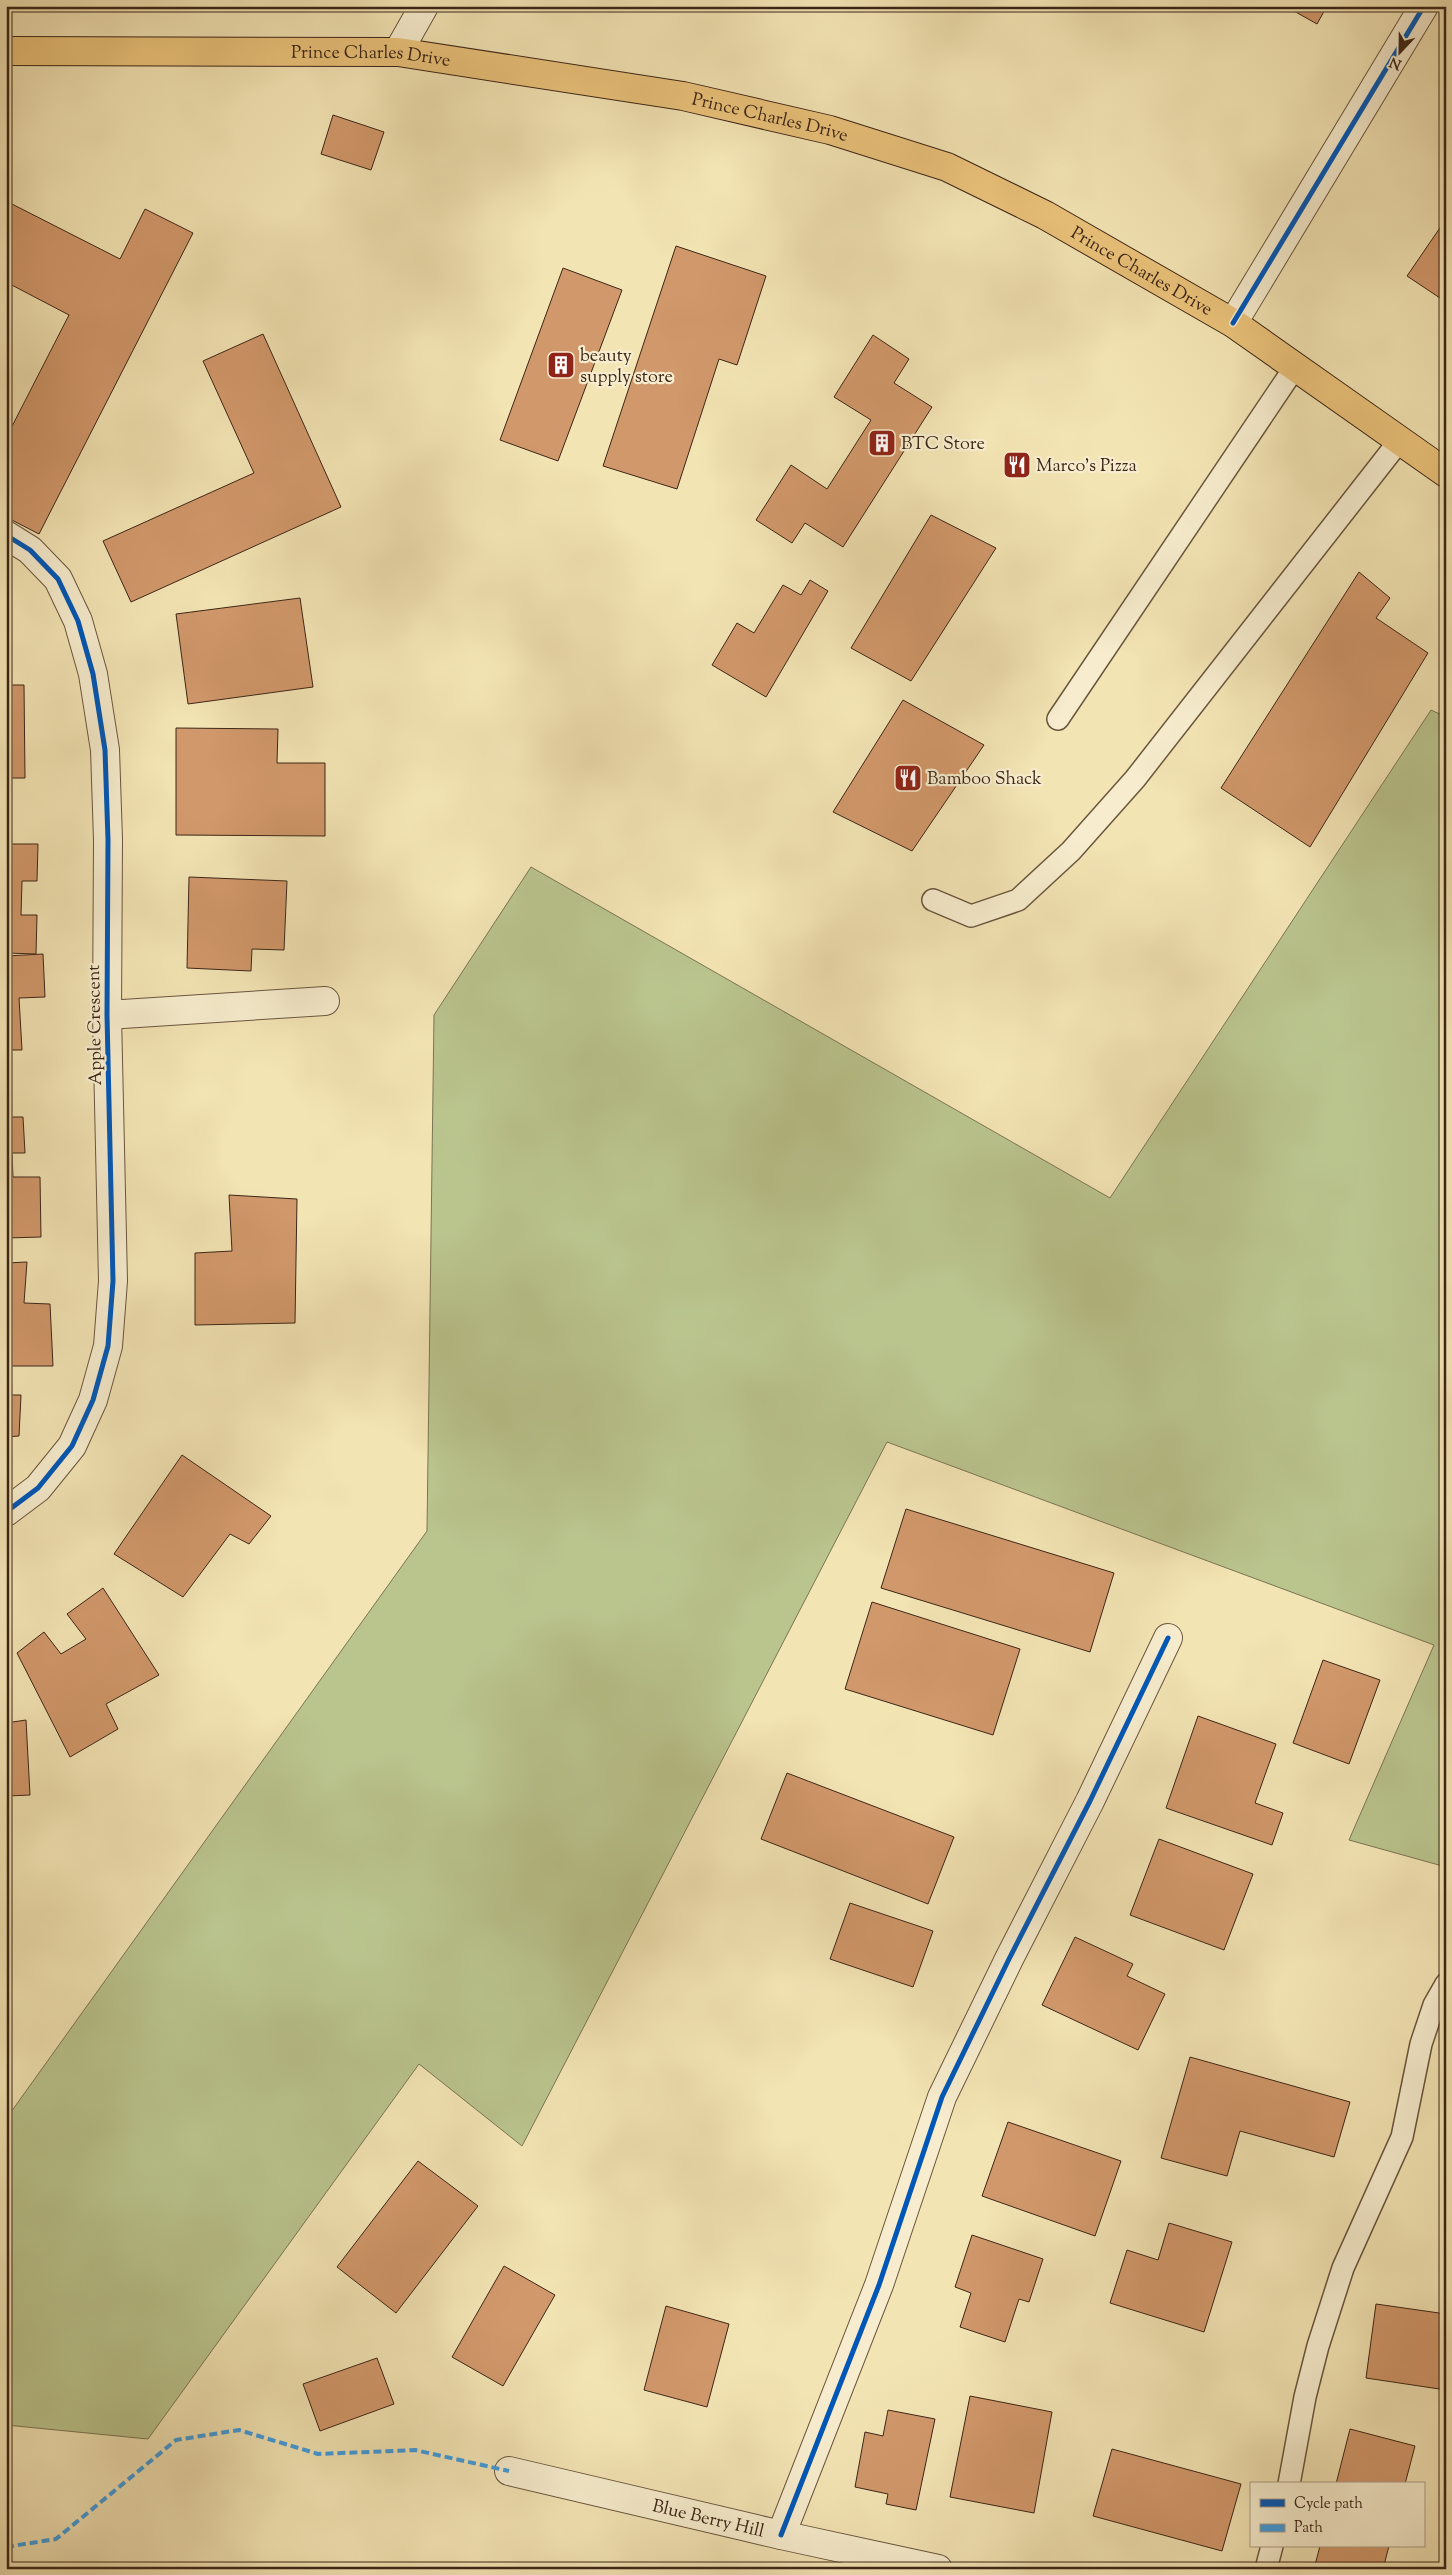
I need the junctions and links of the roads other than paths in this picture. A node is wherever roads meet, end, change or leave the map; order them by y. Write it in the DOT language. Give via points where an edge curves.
graph roads {
  1 [pos="424,6"];
  2 [pos="1424,6"];
  3 [pos="6,52"];
  4 [pos="398,52"];
  5 [pos="1233,323"];
  6 [pos="1295,367"];
  7 [pos="1400,440"];
  8 [pos="1446,472"];
  9 [pos="6,535"];
  10 [pos="1058,719"];
  11 [pos="933,900"];
  12 [pos="325,1001"];
  13 [pos="107,1015"];
  14 [pos="6,1512"];
  15 [pos="1168,1638"];
  16 [pos="1446,1984"];
  17 [pos="510,2471"];
  18 [pos="1289,2482"];
  19 [pos="781,2535"];
  20 [pos="1271,2548"];
  21 [pos="938,2569"];
  22 [pos="1266,2569"];
  1 -- 4 [label="street"];
  2 -- 5 [label="street"];
  3 -- 4 [label="highway, Prince Charles Drive"];
  4 -- 5 [label="highway, Prince Charles Drive" via="683,96 830,130 947,167 1045,215"];
  5 -- 6 [label="highway, Prince Charles Drive"];
  6 -- 7 [label="highway, Prince Charles Drive"];
  6 -- 10 [label="lane"];
  7 -- 8 [label="highway, Prince Charles Drive"];
  7 -- 11 [label="lane" via="1135,779 1071,850 1018,900 971,916"];
  9 -- 13 [label="street, Apple Crescent" via="30,550 58,579 78,621 93,674 104,750 108,840"];
  12 -- 13 [label="street"];
  13 -- 14 [label="street, Apple Crescent" via="113,1281 108,1346 93,1400 72,1446 38,1488"];
  15 -- 19 [label="street" via="942,2096 879,2285"];
  16 -- 18 [label="lane" via="1434,2005 1421,2044 1402,2137 1343,2268 1318,2346"];
  17 -- 19 [label="street, Blue Berry Hill"];
  19 -- 21 [label="street, Blue Berry Hill"];
  20 -- 22 [label="lane"];
}
